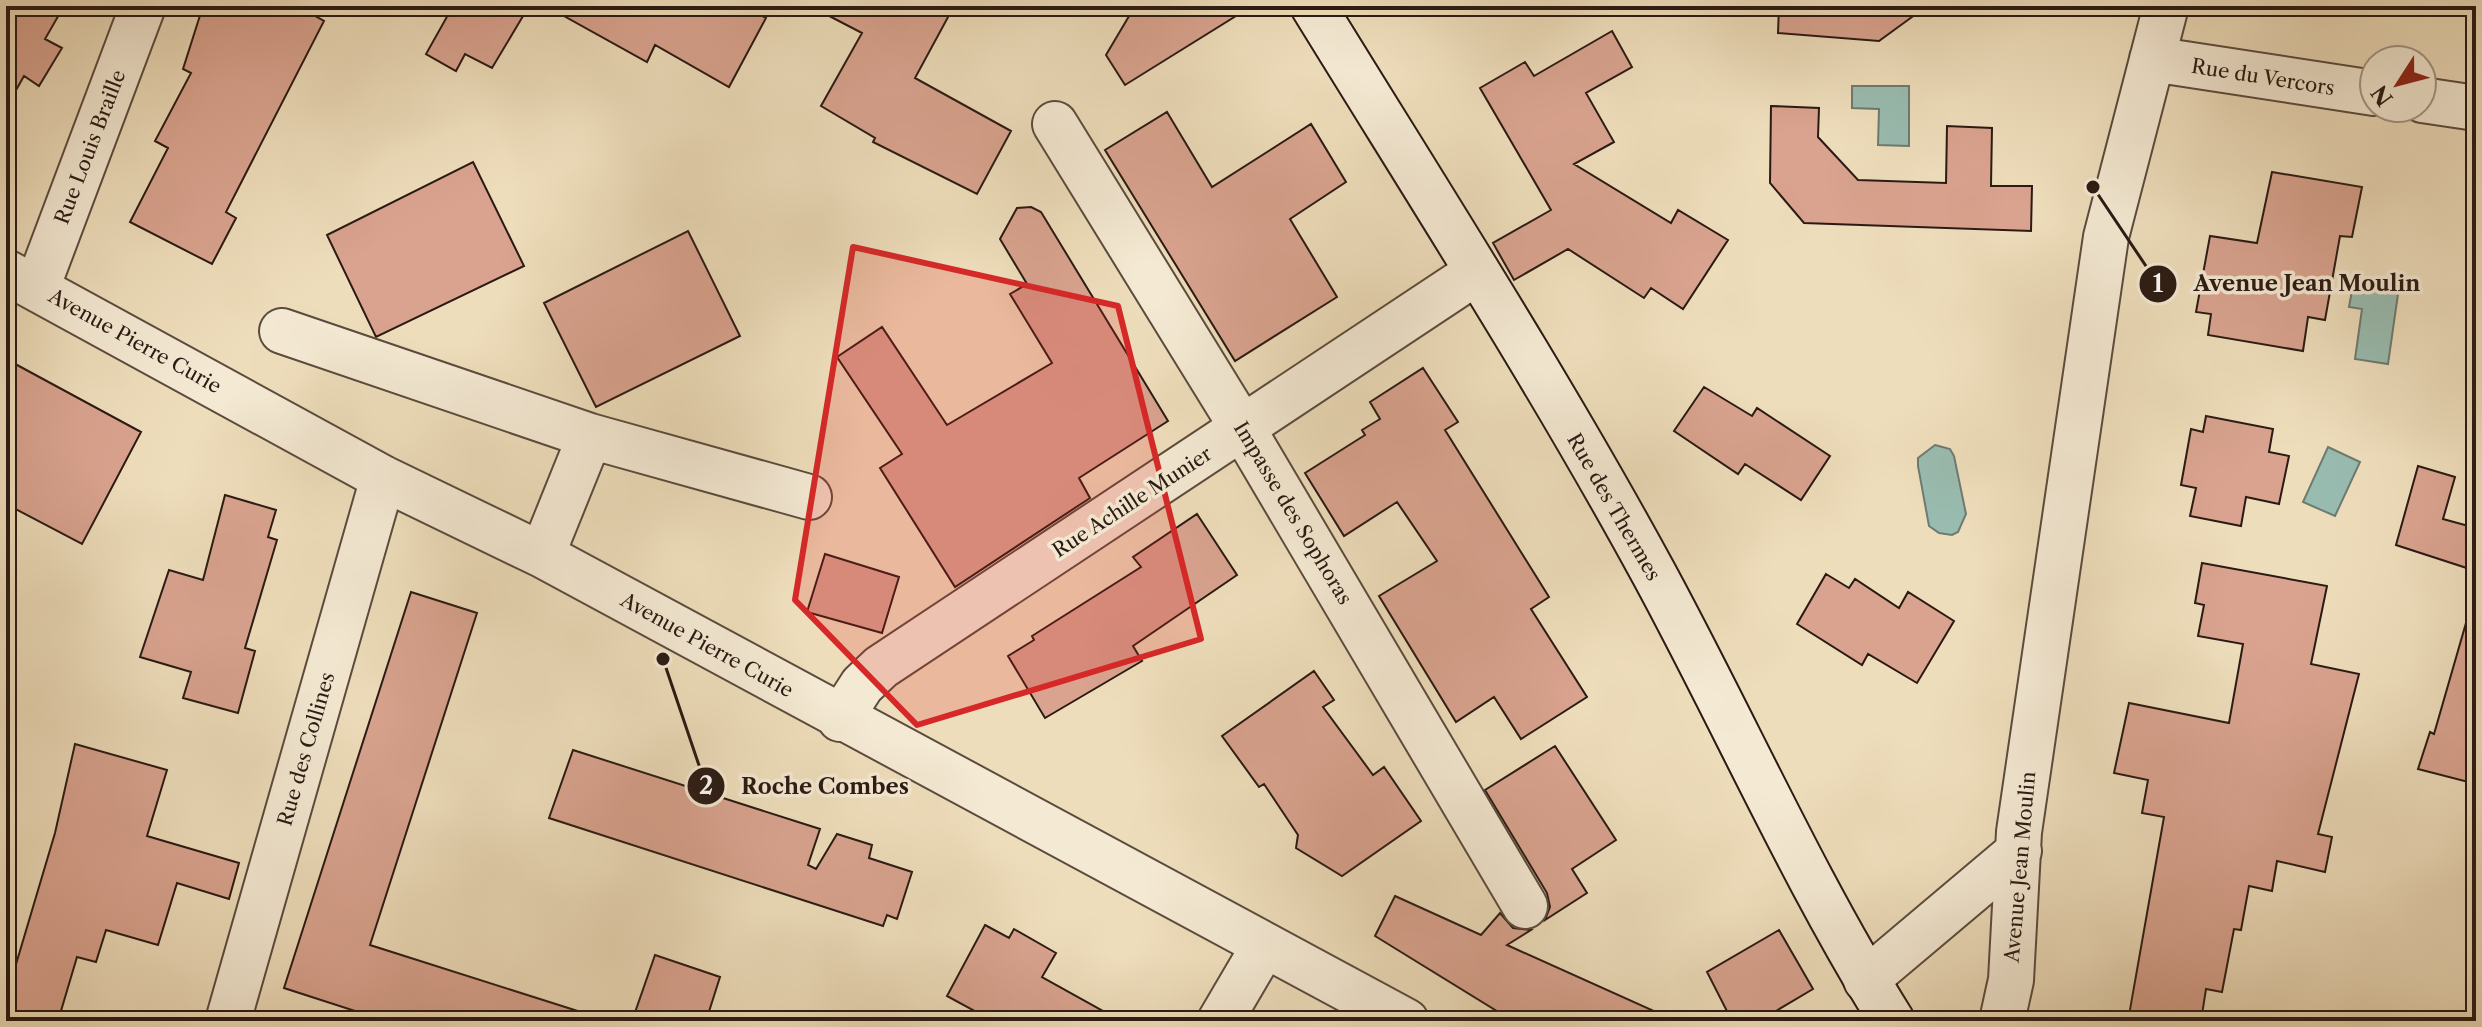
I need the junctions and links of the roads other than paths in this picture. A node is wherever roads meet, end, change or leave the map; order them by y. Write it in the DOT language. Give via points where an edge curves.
graph roads {
  1 [pos="143,6"];
  2 [pos="1313,6"];
  3 [pos="2166,6"];
  4 [pos="2152,59"];
  5 [pos="2358,91"];
  6 [pos="2438,102"];
  7 [pos="2476,108"];
  8 [pos="1055,124"];
  9 [pos="1477,272"];
  10 [pos="21,280"];
  11 [pos="282,331"];
  12 [pos="1243,429"];
  13 [pos="590,436"];
  14 [pos="383,478"];
  15 [pos="809,497"];
  16 [pos="542,555"];
  17 [pos="840,719"];
  18 [pos="2019,851"];
  19 [pos="1525,906"];
  20 [pos="1264,946"];
  21 [pos="1866,980"];
  22 [pos="228,1021"];
  23 [pos="1220,1021"];
  24 [pos="1406,1021"];
  25 [pos="1892,1021"];
  26 [pos="2002,1021"];
  1 -- 10 [label="street, Rue Louis Braille"];
  2 -- 9 [label="street, Rue des Thermes"];
  3 -- 4 [label="street, Avenue Jean Moulin"];
  4 -- 5 [label="street, Rue du Vercors"];
  4 -- 18 [label="street, Avenue Jean Moulin" via="2106,237"];
  6 -- 7 [label="street"];
  8 -- 12 [label="street, Impasse des Sophoras"];
  9 -- 12 [label="street, Rue Achille Munier"];
  9 -- 21 [label="street, Rue des Thermes" via="1653,571"];
  10 -- 14 [label="street, Avenue Pierre Curie"];
  11 -- 13 [label="street"];
  12 -- 17 [label="street, Rue Achille Munier" via="881,667"];
  12 -- 19 [label="street, Impasse des Sophoras"];
  13 -- 15 [label="street"];
  13 -- 16 [label="street"];
  14 -- 16 [label="street, Avenue Pierre Curie"];
  14 -- 22 [label="street, Rue des Collines"];
  16 -- 17 [label="street, Avenue Pierre Curie"];
  17 -- 20 [label="street, Avenue Pierre Curie"];
  18 -- 21 [label="street"];
  18 -- 26 [label="street, Avenue Jean Moulin" via="2011,980"];
  20 -- 23 [label="street"];
  20 -- 24 [label="street, Avenue Pierre Curie"];
  21 -- 25 [label="street, Rue des Thermes"];
}
